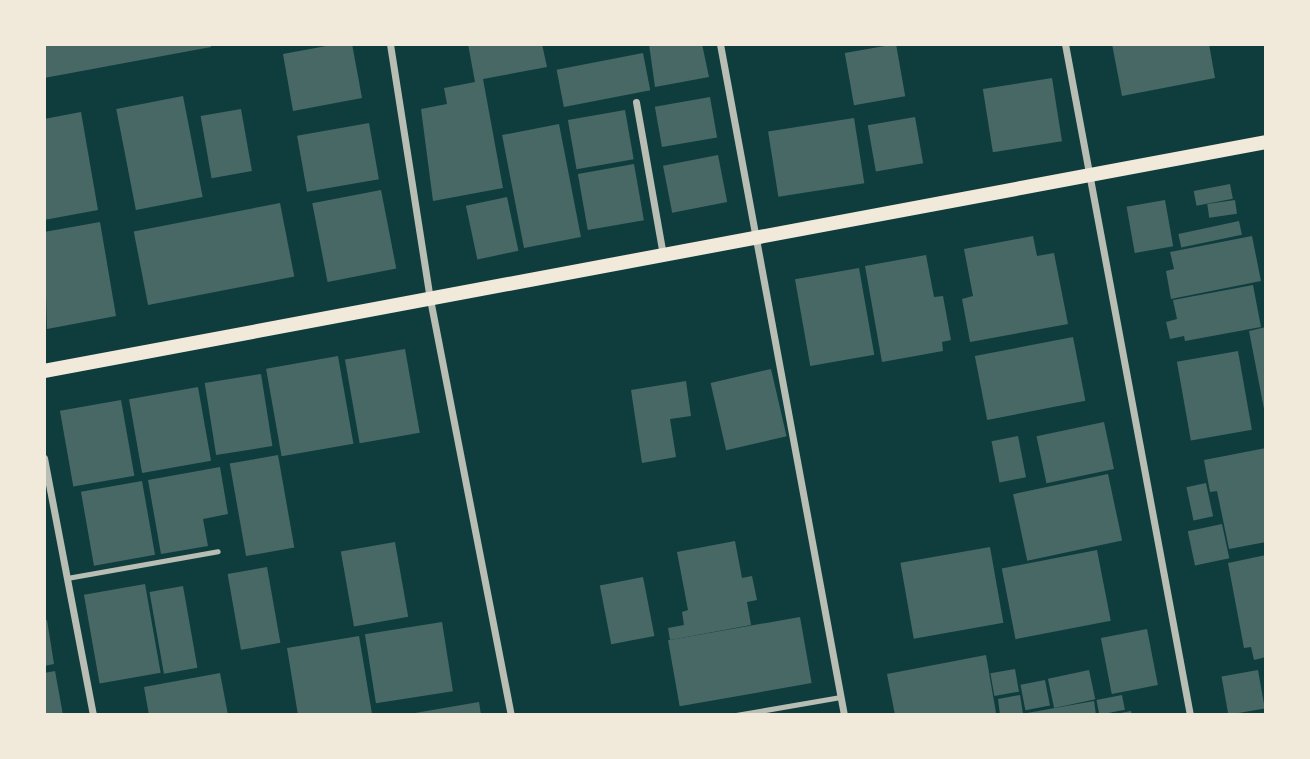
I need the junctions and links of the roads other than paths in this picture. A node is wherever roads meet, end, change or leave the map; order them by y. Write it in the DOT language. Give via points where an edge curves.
graph roads {
  1 [pos="390,44"];
  2 [pos="720,44"];
  3 [pos="1065,44"];
  4 [pos="636,102"];
  5 [pos="1266,142"];
  6 [pos="1090,176"];
  7 [pos="756,236"];
  8 [pos="663,255"];
  9 [pos="430,299"];
  10 [pos="44,371"];
  11 [pos="44,458"];
  12 [pos="218,551"];
  13 [pos="67,578"];
  14 [pos="840,697"];
  15 [pos="93,715"];
  16 [pos="511,715"];
  17 [pos="736,715"];
  18 [pos="844,715"];
  19 [pos="1190,715"];
  1 -- 9 [label="street"];
  2 -- 7 [label="street"];
  3 -- 6 [label="street"];
  4 -- 8 [label="street"];
  5 -- 6 [label="main road"];
  6 -- 7 [label="main road"];
  6 -- 19 [label="street"];
  7 -- 8 [label="main road"];
  7 -- 14 [label="street"];
  8 -- 9 [label="main road"];
  9 -- 10 [label="main road"];
  9 -- 16 [label="street"];
  11 -- 13 [label="street"];
  12 -- 13 [label="lane"];
  13 -- 15 [label="street"];
  14 -- 17 [label="lane"];
  14 -- 18 [label="street"];
}
